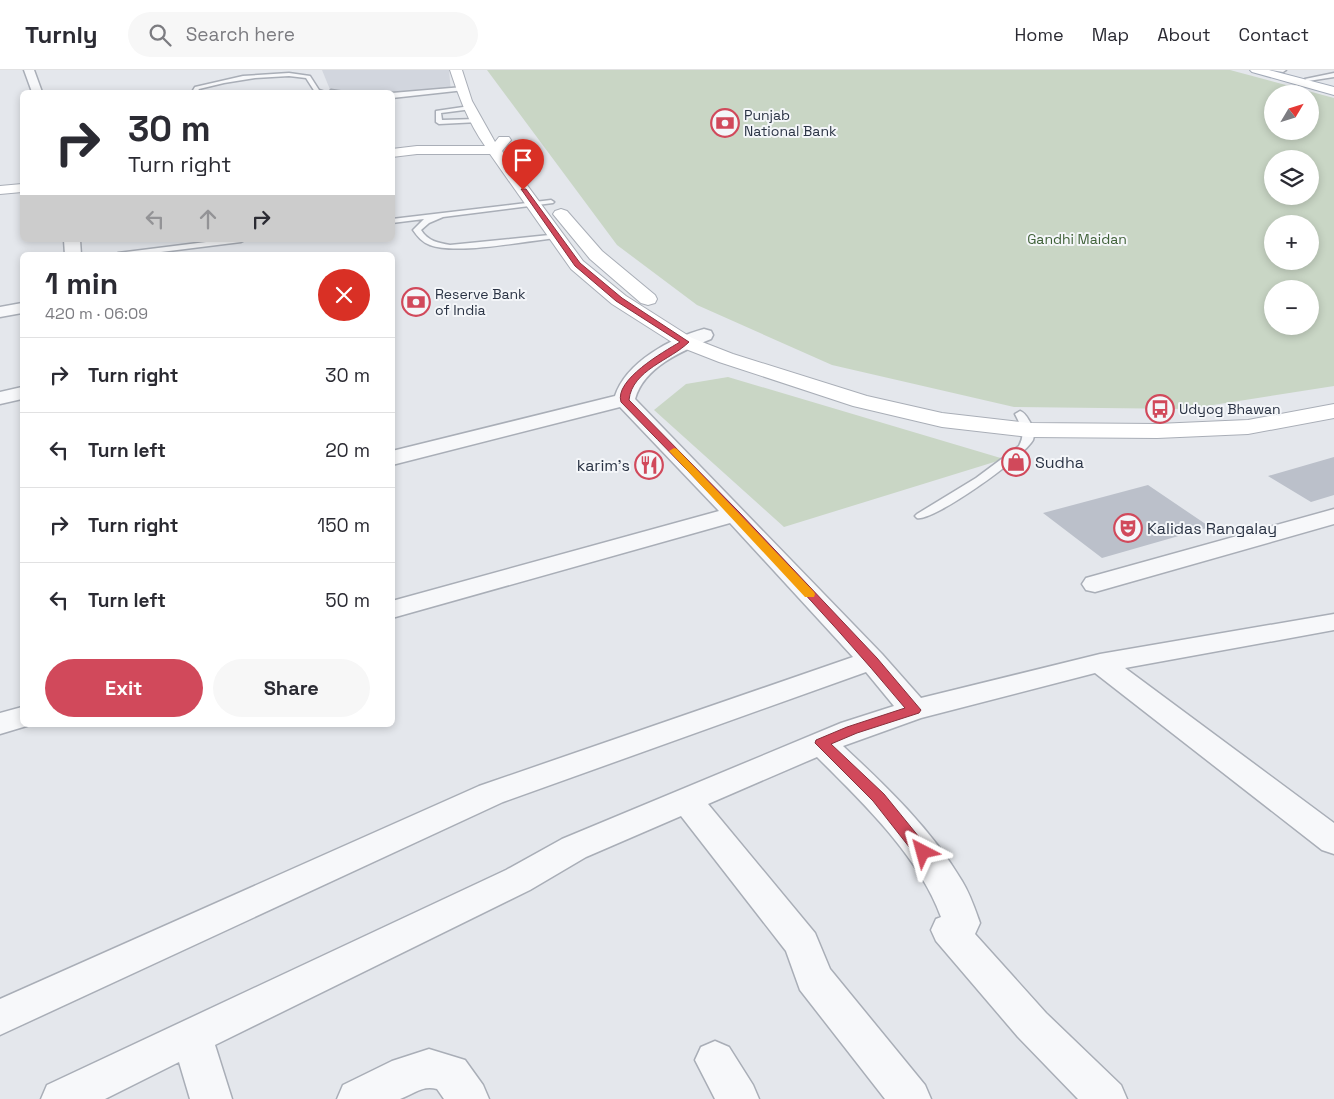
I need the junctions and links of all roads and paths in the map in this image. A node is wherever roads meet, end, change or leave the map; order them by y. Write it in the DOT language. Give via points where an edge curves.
graph roads {
  1 [pos="30,70"];
  2 [pos="456,70"];
  3 [pos="469,70"];
  4 [pos="1256,70"];
  5 [pos="1273,70"];
  6 [pos="1283,70"];
  7 [pos="1334,75"];
  8 [pos="1308,79"];
  9 [pos="1334,86"];
  10 [pos="36,90"];
  11 [pos="196,90"];
  12 [pos="317,90"];
  13 [pos="463,90"];
  14 [pos="1334,90"];
  15 [pos="395,96"];
  16 [pos="475,118"];
  17 [pos="500,144"];
  18 [pos="395,146"];
  19 [pos="395,153"];
  20 [pos="20,183"];
  21 [pos="0,186"];
  22 [pos="20,188"];
  23 [pos="0,190"];
  24 [pos="20,194"];
  25 [pos="0,196"];
  26 [pos="542,203"];
  27 [pos="442,215"];
  28 [pos="395,222"];
  29 [pos="556,236"];
  30 [pos="225,242"];
  31 [pos="143,252"];
  32 [pos="20,308"];
  33 [pos="0,312"];
  34 [pos="695,339"];
  35 [pos="20,393"];
  36 [pos="1334,394"];
  37 [pos="0,398"];
  38 [pos="624,400"];
  39 [pos="1334,411"];
  40 [pos="1024,422"];
  41 [pos="395,457"];
  42 [pos="735,514"];
  43 [pos="921,516"];
  44 [pos="1334,516"];
  45 [pos="1095,584"];
  46 [pos="395,609"];
  47 [pos="1334,622"];
  48 [pos="872,660"];
  49 [pos="1100,663"];
  50 [pos="914,710"];
  51 [pos="20,718"];
  52 [pos="0,724"];
  53 [pos="821,743"];
  54 [pos="686,800"];
  55 [pos="1334,841"];
  56 [pos="0,1018"];
  57 [pos="192,1037"];
  58 [pos="715,1060"];
  59 [pos="62,1099"];
  60 [pos="211,1099"];
  61 [pos="358,1099"];
  62 [pos="468,1099"];
  63 [pos="738,1099"];
  64 [pos="910,1099"];
  65 [pos="1106,1099"];
  1 -- 10 [label="street"];
  2 -- 13 [label="main road"];
  3 -- 17 [label="main road"];
  4 -- 14 [label="main road"];
  5 -- 6 [label="lane"];
  5 -- 8 [label="main road"];
  7 -- 8 [label="lane"];
  8 -- 9 [label="main road"];
  11 -- 12 [label="lane" via="225,81 296,75 308,77"];
  13 -- 15 [label="lane"];
  13 -- 16 [label="main road"];
  16 -- 16 [label="lane" via="439,122 438,112"];
  16 -- 17 [label="main road"];
  16 -- 18 [label="main road" via="434,140"];
  17 -- 19 [label="main road"];
  17 -- 26 [label="main road"];
  20 -- 21 [label="main road"];
  22 -- 23 [label="main road"];
  24 -- 25 [label="main road"];
  26 -- 27 [label="lane"];
  26 -- 29 [label="main road"];
  26 -- 34 [label="main road" via="596,255"];
  27 -- 28 [label="lane"];
  27 -- 29 [label="lane" via="426,221 417,230 422,240 450,247"];
  29 -- 34 [label="main road" via="577,265 612,294"];
  30 -- 31 [label="lane"];
  32 -- 33 [label="street"];
  34 -- 38 [label="street" via="669,352 636,376 626,390"];
  34 -- 40 [label="main road" via="794,381 861,401 942,420"];
  35 -- 37 [label="street"];
  36 -- 40 [label="main road" via="1279,407 1171,417 1054,417"];
  38 -- 41 [label="street"];
  38 -- 42 [label="street"];
  39 -- 40 [label="main road" via="1248,427 1157,431"];
  40 -- 43 [label="lane" via="1029,437 1024,446 987,476"];
  42 -- 46 [label="street"];
  42 -- 48 [label="street"];
  44 -- 45 [label="street"];
  47 -- 49 [label="street"];
  48 -- 50 [label="street"];
  48 -- 56 [label="street" via="491,794"];
  49 -- 50 [label="street"];
  49 -- 55 [label="street"];
  50 -- 53 [label="street"];
  51 -- 52 [label="street"];
  53 -- 54 [label="street"];
  53 -- 65 [label="street" via="878,798 934,866 950,892 962,923 949,930 1032,1025"];
  54 -- 57 [label="street" via="574,848 518,880"];
  54 -- 64 [label="street" via="802,944 814,978"];
  57 -- 59 [label="street"];
  57 -- 60 [label="street"];
  58 -- 63 [label="street"];
  61 -- 62 [label="street" via="407,1074 429,1068 450,1072"];
}
